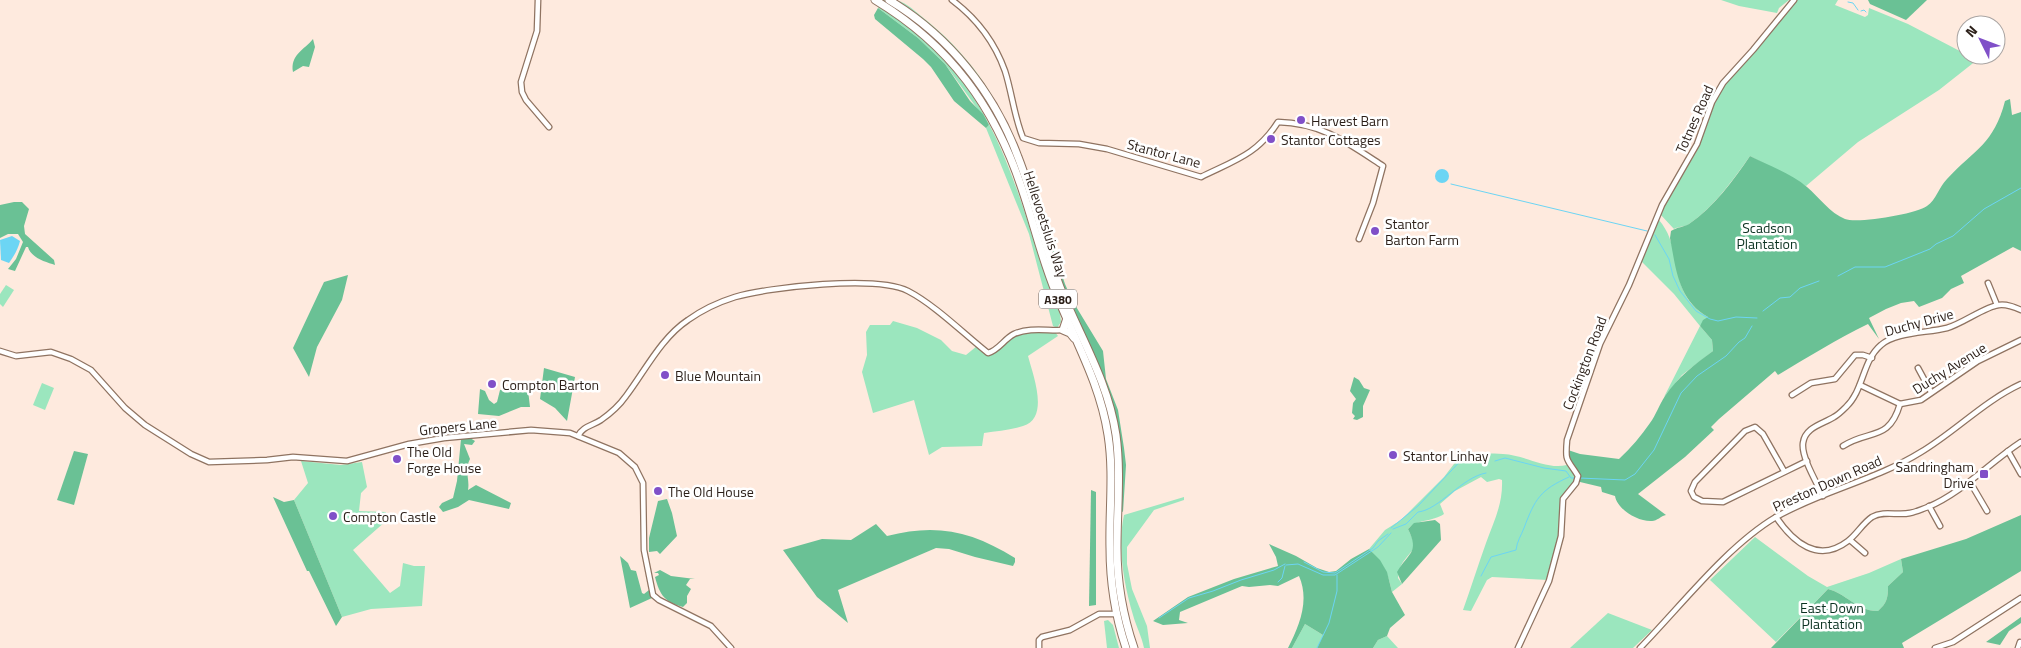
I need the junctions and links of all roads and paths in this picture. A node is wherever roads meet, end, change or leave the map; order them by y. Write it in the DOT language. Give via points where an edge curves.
graph roads {
  1 [pos="538,0"];
  2 [pos="875,0"];
  3 [pos="889,0"];
  4 [pos="952,0"];
  5 [pos="1794,0"];
  6 [pos="549,127"];
  7 [pos="1649,234"];
  8 [pos="1359,239"];
  9 [pos="1988,283"];
  10 [pos="1997,305"];
  11 [pos="2021,310"];
  12 [pos="1067,318"];
  13 [pos="1063,330"];
  14 [pos="2021,340"];
  15 [pos="1081,347"];
  16 [pos="0,350"];
  17 [pos="1872,358"];
  18 [pos="1918,368"];
  19 [pos="2021,384"];
  20 [pos="1860,385"];
  21 [pos="1931,392"];
  22 [pos="1792,395"];
  23 [pos="1900,404"];
  24 [pos="578,436"];
  25 [pos="2021,442"];
  26 [pos="1843,446"];
  27 [pos="2008,451"];
  28 [pos="1807,461"];
  29 [pos="1784,471"];
  30 [pos="2021,474"];
  31 [pos="1970,482"];
  32 [pos="1823,496"];
  33 [pos="1929,506"];
  34 [pos="1987,511"];
  35 [pos="1776,517"];
  36 [pos="1940,526"];
  37 [pos="1850,540"];
  38 [pos="1865,553"];
  39 [pos="2021,598"];
  40 [pos="1116,614"];
  41 [pos="2020,642"];
  42 [pos="731,648"];
  43 [pos="1039,648"];
  44 [pos="1126,648"];
  45 [pos="1134,648"];
  46 [pos="1518,648"];
  47 [pos="1640,648"];
  48 [pos="1935,648"];
  49 [pos="2018,648"];
  1 -- 6 [label="street" via="537,31 521,82 526,100"];
  2 -- 12 [label="highway, Hellevoetsluis Way / A380" via="941,50 987,109 1008,149 1048,273"];
  3 -- 45 [label="highway, Hellevoetsluis Way / A380" via="936,35 965,65 997,111 1018,157 1060,287 1095,362 1110,404 1119,463 1119,578"];
  4 -- 8 [label="street, Stantor Lane" via="976,22 998,54 1024,138 1039,143 1107,149 1201,177 1244,157 1267,137 1278,122 1319,128 1351,144 1383,166"];
  5 -- 7 [label="street, Totnes Road" via="1723,83 1709,109 1696,148"];
  7 -- 46 [label="street, Cockington Road" via="1600,344 1567,440 1568,464 1577,480 1563,499 1560,544 1546,590"];
  9 -- 10 [label="street"];
  10 -- 11 [label="street"];
  10 -- 17 [label="street, Duchy Drive" via="1947,328 1888,340 1877,348"];
  12 -- 13 [label="highway"];
  12 -- 15 [label="highway, Hellevoetsluis Way / A380"];
  13 -- 15 [label="highway" via="1070,333"];
  13 -- 24 [label="street" via="1020,332 988,354 922,300 888,285 783,288 737,297 716,304 675,331 618,406 582,429"];
  14 -- 21 [label="street, Duchy Avenue" via="1978,361"];
  15 -- 40 [label="highway, Hellevoetsluis Way / A380" via="1100,398 1108,434 1112,482 1111,572"];
  16 -- 24 [label="street, Gropers Lane" via="16,356 51,352 71,359 91,370 144,425 203,461 218,463 293,456 347,460 428,440 532,430"];
  17 -- 20 [label="street, Duchy Drive"];
  17 -- 22 [label="street" via="1855,355 1835,379 1811,383"];
  18 -- 21 [label="street"];
  19 -- 32 [label="street, Preston Down Road" via="1990,402 1922,452"];
  20 -- 23 [label="street, Duchy Avenue"];
  20 -- 28 [label="street, Duchy Drive" via="1844,409 1816,425 1805,436 1803,444"];
  21 -- 23 [label="street, Duchy Avenue" via="1921,400"];
  23 -- 26 [label="street" via="1891,426 1872,436 1854,438"];
  24 -- 42 [label="street, Gropers Lane" via="624,456 635,467 643,483 644,550 653,594 658,600 712,626"];
  25 -- 27 [label="street"];
  27 -- 30 [label="street"];
  27 -- 31 [label="street"];
  28 -- 29 [label="street"];
  28 -- 32 [label="street, Duchy Drive"];
  29 -- 29 [label="street" via="1723,502 1702,501 1694,497 1691,490 1745,432 1755,427 1763,434"];
  31 -- 33 [label="street"];
  31 -- 34 [label="street"];
  32 -- 35 [label="street, Preston Down Road"];
  33 -- 36 [label="street"];
  33 -- 37 [label="street" via="1909,514 1888,513 1873,517"];
  35 -- 37 [label="street" via="1786,532 1806,548 1828,550"];
  35 -- 47 [label="street, Preston Down Road" via="1734,550"];
  37 -- 38 [label="street"];
  39 -- 48 [label="street" via="1953,642"];
  40 -- 43 [label="street" via="1099,614 1070,630 1042,637"];
  40 -- 44 [label="highway, Hellevoetsluis Way / A380"];
  41 -- 49 [label="street"];
}
